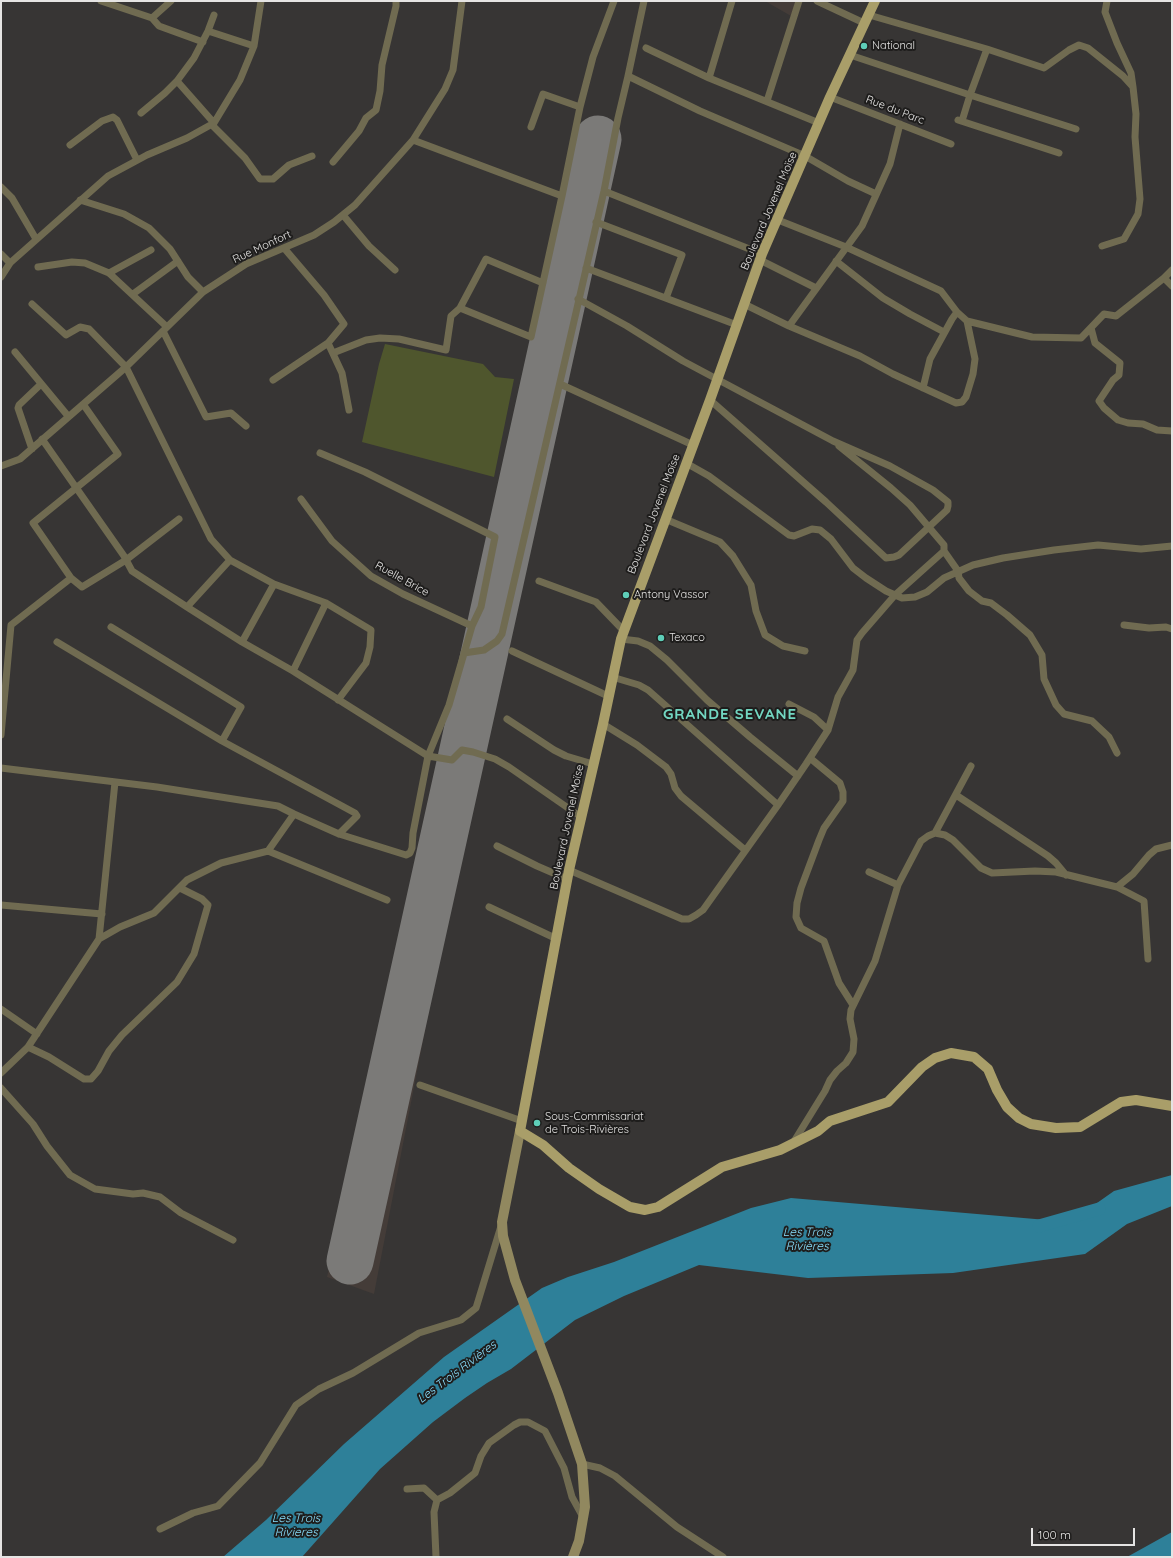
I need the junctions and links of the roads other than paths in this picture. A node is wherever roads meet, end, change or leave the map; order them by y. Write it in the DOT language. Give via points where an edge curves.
graph roads {
  1 [pos="101,1"];
  2 [pos="170,1"];
  3 [pos="261,1"];
  4 [pos="396,1"];
  5 [pos="462,1"];
  6 [pos="614,1"];
  7 [pos="644,1"];
  8 [pos="732,1"];
  9 [pos="799,1"];
  10 [pos="817,1"];
  11 [pos="875,1"];
  12 [pos="1107,1"];
  13 [pos="214,15"];
  14 [pos="869,15"];
  15 [pos="152,18"];
  16 [pos="864,24"];
  17 [pos="208,31"];
  18 [pos="203,42"];
  19 [pos="254,46"];
  20 [pos="646,48"];
  21 [pos="987,49"];
  22 [pos="850,55"];
  23 [pos="628,76"];
  24 [pos="709,78"];
  25 [pos="176,81"];
  26 [pos="1133,87"];
  27 [pos="970,95"];
  28 [pos="830,97"];
  29 [pos="767,101"];
  30 [pos="580,107"];
  31 [pos="141,113"];
  32 [pos="819,123"];
  33 [pos="213,124"];
  34 [pos="900,124"];
  35 [pos="531,127"];
  36 [pos="1076,129"];
  37 [pos="413,140"];
  38 [pos="951,144"];
  39 [pos="70,145"];
  40 [pos="1058,153"];
  41 [pos="312,156"];
  42 [pos="805,156"];
  43 [pos="137,160"];
  44 [pos="333,162"];
  45 [pos="1,187"];
  46 [pos="604,191"];
  47 [pos="876,194"];
  48 [pos="562,196"];
  49 [pos="80,200"];
  50 [pos="343,215"];
  51 [pos="778,220"];
  52 [pos="596,222"];
  53 [pos="36,239"];
  54 [pos="1102,246"];
  55 [pos="846,247"];
  56 [pos="284,248"];
  57 [pos="150,250"];
  58 [pos="1,254"];
  59 [pos="761,257"];
  60 [pos="178,260"];
  61 [pos="836,260"];
  62 [pos="10,263"];
  63 [pos="38,267"];
  64 [pos="586,268"];
  65 [pos="395,270"];
  66 [pos="1172,270"];
  67 [pos="109,273"];
  68 [pos="1,277"];
  69 [pos="1164,278"];
  70 [pos="543,283"];
  71 [pos="1172,286"];
  72 [pos="816,288"];
  73 [pos="203,292"];
  74 [pos="133,294"];
  75 [pos="666,298"];
  76 [pos="578,299"];
  77 [pos="32,304"];
  78 [pos="744,304"];
  79 [pos="460,308"];
  80 [pos="957,312"];
  81 [pos="968,321"];
  82 [pos="737,324"];
  83 [pos="789,326"];
  84 [pos="1091,328"];
  85 [pos="165,329"];
  86 [pos="944,332"];
  87 [pos="328,343"];
  88 [pos="15,352"];
  89 [pos="333,353"];
  90 [pos="126,367"];
  91 [pos="718,379"];
  92 [pos="273,380"];
  93 [pos="41,384"];
  94 [pos="560,384"];
  95 [pos="923,388"];
  96 [pos="710,400"];
  97 [pos="83,404"];
  98 [pos="349,410"];
  99 [pos="68,416"];
  100 [pos="246,426"];
  101 [pos="1172,431"];
  102 [pos="42,439"];
  103 [pos="833,441"];
  104 [pos="693,445"];
  105 [pos="32,448"];
  106 [pos="320,453"];
  107 [pos="686,463"];
  108 [pos="1,466"];
  109 [pos="76,488"];
  110 [pos="301,499"];
  111 [pos="179,519"];
  112 [pos="665,519"];
  113 [pos="929,527"];
  114 [pos="1172,546"];
  115 [pos="944,551"];
  116 [pos="126,560"];
  117 [pos="230,560"];
  118 [pos="958,571"];
  119 [pos="71,578"];
  120 [pos="539,581"];
  121 [pos="274,584"];
  122 [pos="895,595"];
  123 [pos="326,603"];
  124 [pos="187,607"];
  125 [pos="1124,625"];
  126 [pos="472,626"];
  127 [pos="111,627"];
  128 [pos="1172,629"];
  129 [pos="622,634"];
  130 [pos="57,642"];
  131 [pos="242,642"];
  132 [pos="512,651"];
  133 [pos="805,651"];
  134 [pos="464,653"];
  135 [pos="4,665"];
  136 [pos="292,672"];
  137 [pos="612,676"];
  138 [pos="608,696"];
  139 [pos="338,700"];
  140 [pos="789,704"];
  141 [pos="507,719"];
  142 [pos="603,724"];
  143 [pos="828,730"];
  144 [pos="1,735"];
  145 [pos="222,740"];
  146 [pos="1116,753"];
  147 [pos="428,756"];
  148 [pos="810,758"];
  149 [pos="593,764"];
  150 [pos="971,766"];
  151 [pos="1,768"];
  152 [pos="798,776"];
  153 [pos="116,782"];
  154 [pos="956,795"];
  155 [pos="778,805"];
  156 [pos="294,814"];
  157 [pos="581,817"];
  158 [pos="936,833"];
  159 [pos="339,834"];
  160 [pos="1172,845"];
  161 [pos="497,846"];
  162 [pos="745,850"];
  163 [pos="268,851"];
  164 [pos="869,872"];
  165 [pos="568,874"];
  166 [pos="1066,875"];
  167 [pos="898,885"];
  168 [pos="1117,887"];
  169 [pos="180,888"];
  170 [pos="387,900"];
  171 [pos="1,904"];
  172 [pos="490,907"];
  173 [pos="102,914"];
  174 [pos="99,939"];
  175 [pos="557,939"];
  176 [pos="1148,959"];
  177 [pos="853,1006"];
  178 [pos="1,1009"];
  179 [pos="37,1034"];
  180 [pos="28,1047"];
  181 [pos="1,1072"];
  182 [pos="420,1085"];
  183 [pos="1,1088"];
  184 [pos="1172,1106"];
  185 [pos="521,1126"];
  186 [pos="793,1143"];
  187 [pos="502,1222"];
  188 [pos="233,1240"];
  189 [pos="582,1464"];
  190 [pos="407,1489"];
  191 [pos="437,1500"];
  192 [pos="584,1518"];
  193 [pos="160,1529"];
  194 [pos="436,1557"];
  195 [pos="573,1557"];
  196 [pos="722,1557"];
  1 -- 15 [label="street"];
  2 -- 15 [label="street"];
  3 -- 19 [label="street"];
  4 -- 44 [label="street" via="382,65 376,110 366,118 359,131"];
  5 -- 37 [label="street, Rue Monfort" via="453,70 432,112"];
  6 -- 30 [label="street" via="593,57"];
  7 -- 23 [label="street"];
  8 -- 24 [label="street"];
  9 -- 29 [label="street"];
  10 -- 16 [label="street"];
  11 -- 14 [label="main road, Boulevard Jovenel Moïse"];
  12 -- 26 [label="street" via="1105,12 1131,73"];
  13 -- 17 [label="street"];
  14 -- 16 [label="main road, Boulevard Jovenel Moïse"];
  14 -- 21 [label="street"];
  15 -- 18 [label="street" via="159,26"];
  16 -- 22 [label="main road, Boulevard Jovenel Moïse"];
  17 -- 18 [label="street"];
  17 -- 19 [label="street"];
  18 -- 25 [label="street"];
  19 -- 33 [label="street" via="240,80"];
  20 -- 24 [label="street"];
  21 -- 26 [label="street" via="1044,68 1079,45 1088,48"];
  21 -- 27 [label="street"];
  22 -- 27 [label="street"];
  22 -- 28 [label="main road, Boulevard Jovenel Moïse"];
  23 -- 42 [label="street" via="700,111"];
  23 -- 46 [label="street"];
  24 -- 29 [label="street"];
  25 -- 31 [label="street"];
  25 -- 33 [label="street"];
  26 -- 54 [label="street" via="1140,199 1138,214 1124,239"];
  27 -- 36 [label="street"];
  27 -- 40 [label="street" via="960,120"];
  28 -- 32 [label="main road, Boulevard Jovenel Moïse"];
  28 -- 34 [label="street, Rue du Parc"];
  29 -- 32 [label="street"];
  30 -- 35 [label="street" via="543,94"];
  30 -- 48 [label="street"];
  32 -- 42 [label="main road, Boulevard Jovenel Moïse"];
  33 -- 41 [label="street" via="245,158 260,179 273,179 289,165"];
  33 -- 43 [label="street"];
  34 -- 38 [label="street, Rue du Parc"];
  34 -- 47 [label="street" via="890,164"];
  37 -- 48 [label="street"];
  37 -- 50 [label="street, Rue Monfort" via="371,189"];
  39 -- 43 [label="street" via="102,121 113,117 117,120"];
  42 -- 47 [label="street"];
  42 -- 51 [label="main road, Boulevard Jovenel Moïse"];
  43 -- 49 [label="street" via="108,176"];
  45 -- 53 [label="street" via="12,198"];
  46 -- 52 [label="street"];
  46 -- 59 [label="street"];
  47 -- 55 [label="street" via="862,226"];
  48 -- 70 [label="street"];
  49 -- 53 [label="street"];
  49 -- 60 [label="street" via="124,214 149,228"];
  50 -- 56 [label="street, Rue Monfort" via="314,235"];
  50 -- 65 [label="street" via="368,246"];
  51 -- 55 [label="street"];
  51 -- 59 [label="main road, Boulevard Jovenel Moïse"];
  52 -- 64 [label="street"];
  52 -- 75 [label="street" via="682,255"];
  53 -- 62 [label="street"];
  55 -- 61 [label="street"];
  55 -- 80 [label="street" via="942,291"];
  56 -- 73 [label="street, Rue Monfort" via="246,264"];
  56 -- 87 [label="street" via="324,295 344,324"];
  57 -- 67 [label="street"];
  58 -- 62 [label="street"];
  59 -- 72 [label="street"];
  59 -- 78 [label="main road, Boulevard Jovenel Moïse"];
  60 -- 73 [label="street" via="188,277"];
  60 -- 74 [label="street"];
  61 -- 72 [label="street"];
  61 -- 86 [label="street" via="883,298"];
  62 -- 68 [label="street"];
  63 -- 67 [label="street" via="72,262 85,263"];
  64 -- 75 [label="street"];
  64 -- 76 [label="street"];
  66 -- 69 [label="street"];
  67 -- 74 [label="street"];
  69 -- 71 [label="street"];
  69 -- 84 [label="street" via="1116,316 1104,314"];
  70 -- 79 [label="street" via="486,259"];
  70 -- 79 [label="street" via="531,337"];
  72 -- 83 [label="street"];
  73 -- 85 [label="street, Rue Monfort"];
  74 -- 85 [label="street"];
  75 -- 82 [label="street"];
  76 -- 91 [label="street" via="682,361"];
  76 -- 94 [label="street"];
  77 -- 90 [label="street" via="66,335 80,327 89,329"];
  78 -- 82 [label="main road, Boulevard Jovenel Moïse"];
  78 -- 83 [label="street"];
  79 -- 89 [label="street" via="451,316 446,350 400,339 380,338 366,340"];
  80 -- 81 [label="street"];
  80 -- 86 [label="street"];
  81 -- 84 [label="street" via="1032,336 1081,338"];
  81 -- 95 [label="street" via="975,359 964,400 956,404"];
  82 -- 91 [label="main road, Boulevard Jovenel Moïse"];
  83 -- 95 [label="street" via="860,356"];
  84 -- 101 [label="street" via="1095,343 1120,363 1119,374 1099,401 1104,408 1118,420 1143,424 1157,430"];
  85 -- 90 [label="street, Rue Monfort"];
  85 -- 100 [label="street" via="206,417 231,413"];
  86 -- 95 [label="street" via="930,359"];
  87 -- 89 [label="street"];
  87 -- 92 [label="street"];
  88 -- 93 [label="street"];
  89 -- 98 [label="street" via="342,372"];
  90 -- 97 [label="street, Rue Monfort"];
  90 -- 117 [label="street" via="211,539"];
  91 -- 96 [label="main road, Boulevard Jovenel Moïse"];
  91 -- 103 [label="street"];
  93 -- 99 [label="street"];
  93 -- 105 [label="street" via="19,404 18,408"];
  94 -- 104 [label="street"];
  94 -- 134 [label="street" via="502,634 484,650"];
  96 -- 104 [label="main road, Boulevard Jovenel Moïse"];
  96 -- 113 [label="street" via="886,558 894,557"];
  97 -- 99 [label="street, Rue Monfort"];
  97 -- 109 [label="street" via="118,454"];
  99 -- 102 [label="street, Rue Monfort"];
  102 -- 105 [label="street, Rue Monfort"];
  102 -- 109 [label="street"];
  103 -- 113 [label="street" via="910,505"];
  103 -- 113 [label="street" via="890,466 944,498 948,502 947,510"];
  104 -- 107 [label="main road, Boulevard Jovenel Moïse"];
  105 -- 108 [label="street, Rue Monfort" via="20,459"];
  106 -- 126 [label="street" via="365,472 495,537 481,607"];
  107 -- 112 [label="main road, Boulevard Jovenel Moïse"];
  107 -- 122 [label="street" via="732,492 789,535 794,536 812,529 820,530 831,539 854,568 886,592"];
  109 -- 116 [label="street"];
  109 -- 119 [label="street" via="33,523"];
  110 -- 126 [label="street, Ruelle Brice" via="332,541 371,576"];
  111 -- 116 [label="street"];
  112 -- 129 [label="main road, Boulevard Jovenel Moïse"];
  112 -- 133 [label="street" via="720,542 751,585 756,611 765,635 783,646"];
  113 -- 115 [label="street" via="944,545"];
  114 -- 118 [label="street" via="1141,549 1098,545 1054,550 973,565"];
  115 -- 118 [label="street"];
  115 -- 122 [label="street"];
  116 -- 119 [label="street" via="82,587"];
  116 -- 124 [label="street" via="132,571"];
  117 -- 121 [label="street"];
  117 -- 124 [label="street"];
  118 -- 122 [label="street" via="915,597 902,598"];
  118 -- 146 [label="street" via="958,578 969,591 1007,615 1030,635 1042,655 1044,679 1056,705 1064,714 1092,721 1109,737"];
  119 -- 135 [label="street" via="11,625"];
  120 -- 129 [label="street" via="596,602"];
  121 -- 123 [label="street"];
  121 -- 131 [label="street"];
  122 -- 143 [label="street" via="857,640 853,670 838,697"];
  123 -- 136 [label="street"];
  123 -- 139 [label="street" via="370,630 370,647 366,663"];
  124 -- 131 [label="street"];
  125 -- 128 [label="street"];
  126 -- 134 [label="street"];
  127 -- 145 [label="street" via="241,707"];
  129 -- 137 [label="main road, Boulevard Jovenel Moïse"];
  129 -- 152 [label="street" via="650,646 744,733"];
  130 -- 145 [label="street"];
  131 -- 136 [label="street"];
  132 -- 138 [label="street"];
  134 -- 147 [label="street" via="449,705"];
  135 -- 144 [label="street"];
  136 -- 139 [label="street"];
  137 -- 138 [label="main road, Boulevard Jovenel Moïse"];
  137 -- 155 [label="street" via="648,690"];
  138 -- 142 [label="main road, Boulevard Jovenel Moïse"];
  139 -- 147 [label="street"];
  140 -- 143 [label="street" via="814,717"];
  141 -- 149 [label="street" via="554,750"];
  142 -- 149 [label="main road, Boulevard Jovenel Moïse"];
  142 -- 162 [label="street" via="666,767 680,796"];
  143 -- 148 [label="street"];
  145 -- 159 [label="street" via="356,813 357,816"];
  147 -- 157 [label="street" via="452,760 462,750 495,759"];
  147 -- 159 [label="street" via="410,853 406,855"];
  148 -- 152 [label="street"];
  148 -- 177 [label="street" via="840,783 843,792 842,800 819,840 801,888 796,917 801,928 824,941 839,982"];
  149 -- 157 [label="main road, Boulevard Jovenel Moïse"];
  150 -- 154 [label="street"];
  151 -- 153 [label="street"];
  152 -- 155 [label="street"];
  153 -- 156 [label="street" via="278,806"];
  153 -- 173 [label="street"];
  154 -- 158 [label="street"];
  154 -- 166 [label="street" via="1048,856"];
  155 -- 162 [label="street"];
  156 -- 159 [label="street"];
  156 -- 163 [label="street"];
  157 -- 165 [label="main road, Boulevard Jovenel Moïse"];
  158 -- 166 [label="street" via="953,840 975,863 992,873 1035,871"];
  158 -- 167 [label="street" via="921,841"];
  160 -- 168 [label="street" via="1156,849"];
  161 -- 165 [label="street" via="537,866"];
  162 -- 165 [label="street" via="702,910 689,919 675,917"];
  163 -- 169 [label="street" via="221,863 187,880"];
  163 -- 170 [label="street"];
  164 -- 167 [label="street"];
  165 -- 175 [label="main road, Boulevard Jovenel Moïse"];
  166 -- 168 [label="street"];
  167 -- 177 [label="street" via="875,962"];
  168 -- 176 [label="street" via="1144,901"];
  169 -- 174 [label="street" via="154,913"];
  169 -- 180 [label="street" via="202,899 208,905 194,954 177,982 122,1035 98,1071 91,1078 84,1079"];
  171 -- 173 [label="street"];
  172 -- 175 [label="street"];
  173 -- 174 [label="street"];
  174 -- 179 [label="street"];
  175 -- 185 [label="main road, Boulevard Jovenel Moïse"];
  177 -- 186 [label="street" via="850,1019 854,1039 852,1052 846,1063 830,1080"];
  178 -- 179 [label="street"];
  179 -- 180 [label="street"];
  180 -- 181 [label="street"];
  182 -- 185 [label="street"];
  183 -- 188 [label="street" via="33,1124 70,1176 95,1189 160,1197 181,1213"];
  184 -- 186 [label="main road" via="1136,1100 1121,1102 1080,1126 1056,1128 1031,1124 1018,1118 1007,1107 988,1069 974,1058 951,1053 936,1058 922,1067 888,1102 830,1120 818,1131"];
  185 -- 186 [label="main road" via="569,1168 599,1189 630,1207 645,1210 658,1207 722,1167 780,1150"];
  185 -- 187 [label="main road"];
  187 -- 189 [label="main road" via="503,1236 515,1280"];
  187 -- 193 [label="street" via="476,1308 461,1320 419,1333 353,1373 319,1389 296,1405 260,1463 218,1506 193,1513"];
  189 -- 192 [label="main road"];
  189 -- 196 [label="street" via="600,1468 615,1476 677,1528"];
  190 -- 191 [label="street" via="424,1488"];
  191 -- 192 [label="street" via="475,1473 488,1443 514,1425 528,1422 545,1431 564,1468 572,1497"];
  191 -- 194 [label="street" via="434,1512"];
  192 -- 195 [label="main road"];
}
